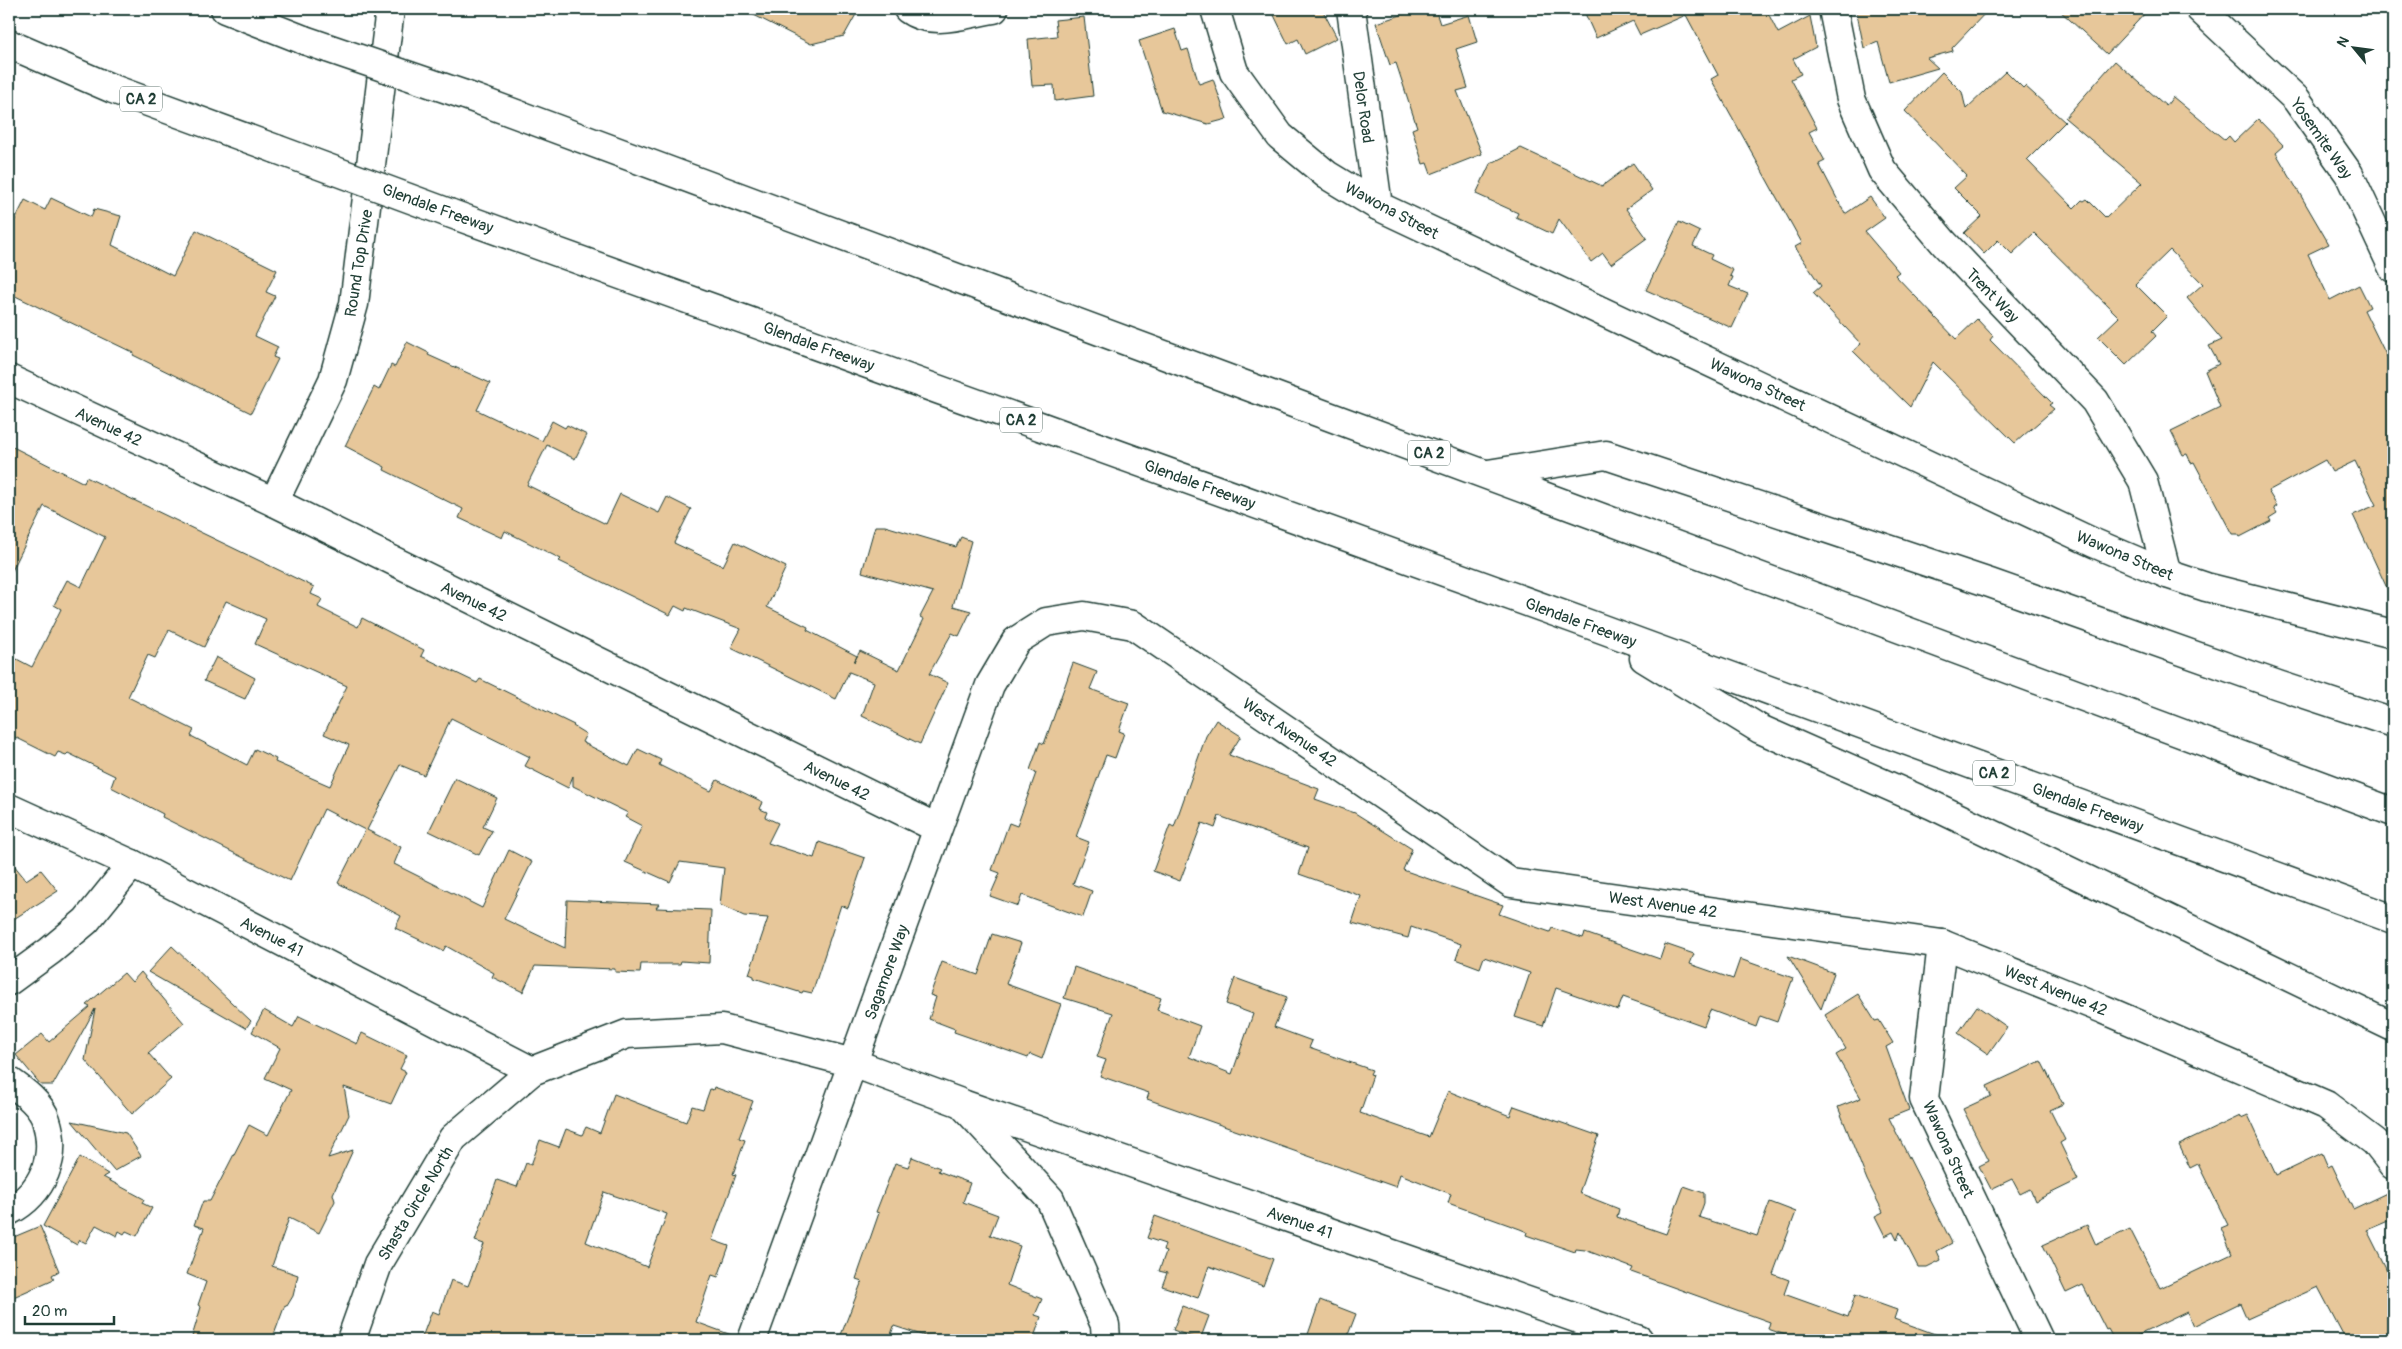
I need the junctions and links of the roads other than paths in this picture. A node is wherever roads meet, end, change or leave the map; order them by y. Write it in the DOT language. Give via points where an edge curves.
graph roads {
  1 [pos="224,9"];
  2 [pos="390,9"];
  3 [pos="908,9"];
  4 [pos="994,9"];
  5 [pos="1215,9"];
  6 [pos="1350,9"];
  7 [pos="1833,9"];
  8 [pos="2200,9"];
  9 [pos="9,44"];
  10 [pos="1378,206"];
  11 [pos="2393,268"];
  12 [pos="9,379"];
  13 [pos="1486,475"];
  14 [pos="274,502"];
  15 [pos="2167,574"];
  16 [pos="1046,622"];
  17 [pos="1594,626"];
  18 [pos="2393,634"];
  19 [pos="2393,723"];
  20 [pos="9,808"];
  21 [pos="2393,812"];
  22 [pos="936,828"];
  23 [pos="132,864"];
  24 [pos="2393,919"];
  25 [pos="1942,944"];
  26 [pos="9,981"];
  27 [pos="2393,1027"];
  28 [pos="853,1063"];
  29 [pos="532,1071"];
  30 [pos="9,1081"];
  31 [pos="961,1103"];
  32 [pos="2393,1165"];
  33 [pos="9,1211"];
  34 [pos="351,1340"];
  35 [pos="752,1340"];
  36 [pos="1106,1340"];
  37 [pos="1639,1340"];
  38 [pos="2039,1340"];
  1 -- 13 [label="main road, CA 2, bridge" via="465,95"];
  2 -- 14 [label="main road, Round Top Drive" via="354,304 332,380"];
  3 -- 4 [label="main road" via="938,19"];
  5 -- 10 [label="main road, Wawona Street" via="1234,72 1280,136 1327,174"];
  6 -- 10 [label="main road, Delor Road"];
  7 -- 15 [label="main road, Trent Way" via="1851,100 1882,170 1944,243 2095,401 2142,481"];
  8 -- 11 [label="main road, Yosemite Way" via="2296,99 2348,174"];
  9 -- 17 [label="main road, Glendale Freeway / CA 2, bridge" via="114,88 276,149"];
  10 -- 15 [label="main road, Wawona Street"];
  12 -- 14 [label="main road, Avenue 42"];
  13 -- 19 [label="main road" via="1606,455 1990,582"];
  13 -- 21 [label="main road, CA 2"];
  14 -- 22 [label="main road, Avenue 42"];
  15 -- 18 [label="main road, Wawona Street" via="2215,590"];
  16 -- 22 [label="main road, Sagamore Way" via="1016,641 990,685"];
  16 -- 25 [label="main road, West Avenue 42" via="1084,616 1133,625 1511,883"];
  17 -- 24 [label="main road, Glendale Freeway / CA 2"];
  17 -- 27 [label="main road" via="1760,729 1932,805"];
  20 -- 23 [label="main road, Avenue 41"];
  22 -- 28 [label="main road, Sagamore Way"];
  23 -- 26 [label="main road" via="86,921"];
  23 -- 29 [label="main road, Avenue 41"];
  25 -- 32 [label="main road, West Avenue 42" via="2326,1105 2375,1142"];
  25 -- 38 [label="main road, Wawona Street" via="1924,1099"];
  28 -- 29 [label="main road, Shasta Circle North" via="722,1029 627,1034"];
  28 -- 31 [label="main road, Avenue 41"];
  28 -- 35 [label="main road, Sagamore Way"];
  29 -- 34 [label="main road, Shasta Circle North" via="453,1138 378,1264"];
  30 -- 33 [label="main road" via="24,1092 46,1118 52,1155 38,1188"];
  31 -- 36 [label="main road" via="1050,1199 1105,1326"];
  31 -- 37 [label="main road, Avenue 41"];
}
